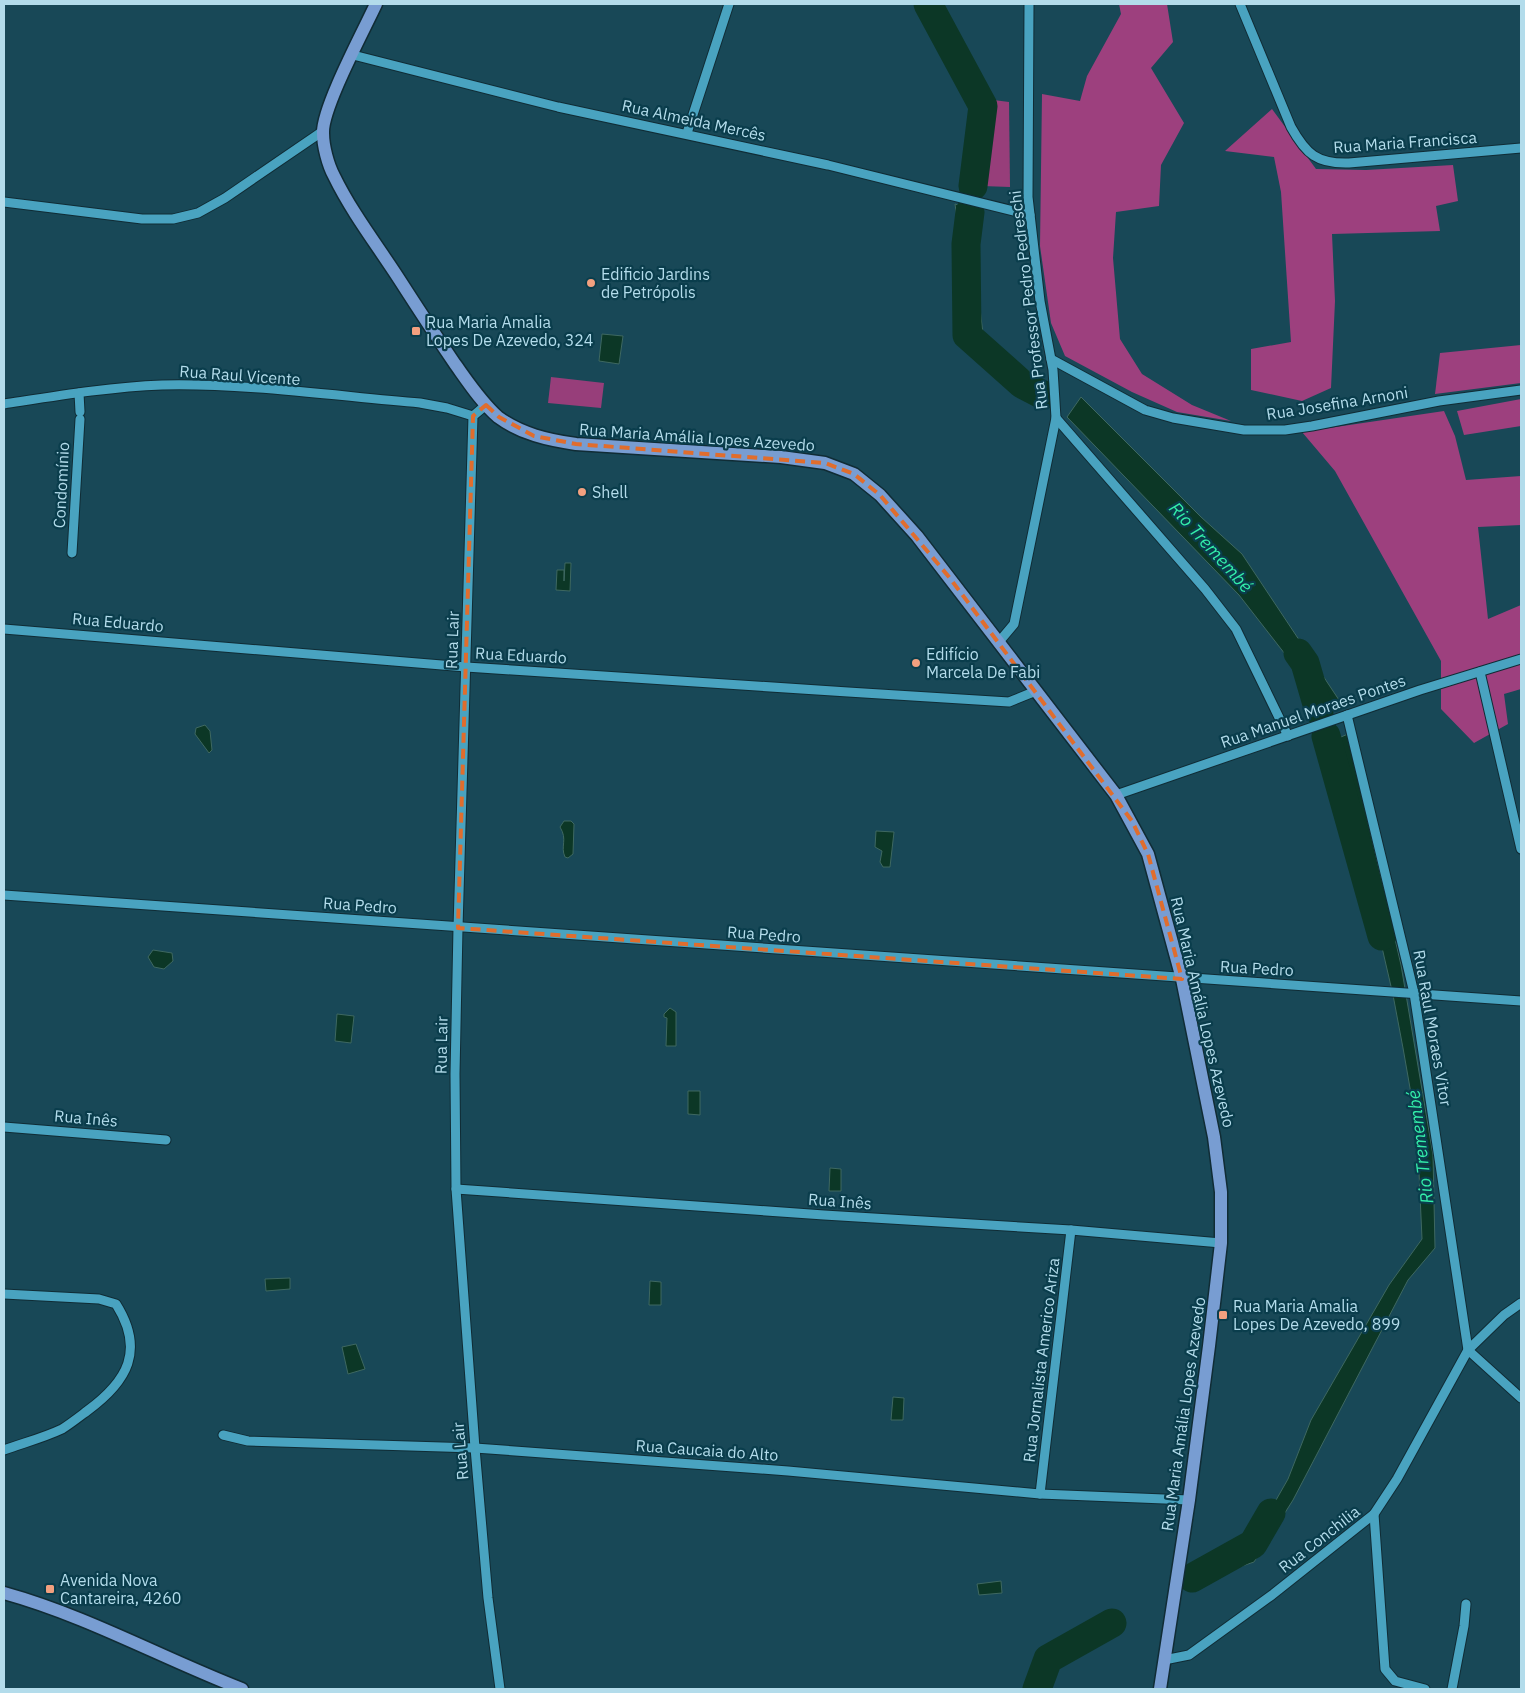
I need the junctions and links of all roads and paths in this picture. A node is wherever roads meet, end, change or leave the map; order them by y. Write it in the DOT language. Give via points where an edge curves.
graph roads {
  1 [pos="376,4"];
  2 [pos="729,4"];
  3 [pos="1029,4"];
  4 [pos="1240,4"];
  5 [pos="1251,4"];
  6 [pos="353,55"];
  7 [pos="322,132"];
  8 [pos="687,133"];
  9 [pos="1521,148"];
  10 [pos="4,202"];
  11 [pos="1030,215"];
  12 [pos="1051,359"];
  13 [pos="1521,390"];
  14 [pos="79,393"];
  15 [pos="4,404"];
  16 [pos="486,405"];
  17 [pos="473,416"];
  18 [pos="1056,418"];
  19 [pos="72,553"];
  20 [pos="4,629"];
  21 [pos="998,642"];
  22 [pos="1521,659"];
  23 [pos="466,667"];
  24 [pos="1480,672"];
  25 [pos="1036,691"];
  26 [pos="1347,715"];
  27 [pos="1288,736"];
  28 [pos="1116,795"];
  29 [pos="1521,850"];
  30 [pos="4,895"];
  31 [pos="458,928"];
  32 [pos="1182,979"];
  33 [pos="1411,993"];
  34 [pos="1521,1002"];
  35 [pos="4,1127"];
  36 [pos="166,1140"];
  37 [pos="456,1189"];
  38 [pos="1071,1230"];
  39 [pos="1221,1243"];
  40 [pos="4,1294"];
  41 [pos="1521,1302"];
  42 [pos="1468,1350"];
  43 [pos="1521,1398"];
  44 [pos="223,1435"];
  45 [pos="475,1448"];
  46 [pos="4,1450"];
  47 [pos="1040,1494"];
  48 [pos="1189,1500"];
  49 [pos="1374,1514"];
  50 [pos="4,1594"];
  51 [pos="1466,1604"];
  52 [pos="1164,1660"];
  53 [pos="242,1689"];
  54 [pos="500,1689"];
  55 [pos="1160,1689"];
  56 [pos="1426,1689"];
  57 [pos="1452,1689"];
  1 -- 6 [label="main road, Rua Maria Amália Lopes Azevedo"];
  2 -- 8 [label="street"];
  3 -- 11 [label="street, Rua Professor Pedro Pedreschi"];
  4 -- 5 [label="street"];
  4 -- 9 [label="street, Rua Maria Francisca" via="1291,127 1302,146 1316,157 1330,164"];
  6 -- 7 [label="main road, Rua Maria Amália Lopes Azevedo" via="328,106"];
  6 -- 8 [label="street, Rua Almeida Mercês" via="558,107"];
  7 -- 10 [label="street" via="225,198 198,213 173,219 142,219"];
  7 -- 16 [label="main road, Rua Maria Amália Lopes Azevedo" via="333,174 350,205"];
  8 -- 11 [label="street, Rua Almeida Mercês"];
  11 -- 12 [label="street, Rua Professor Pedro Pedreschi" via="1040,301"];
  12 -- 13 [label="street, Rua Josefina Arnoni" via="1145,410 1244,430 1285,430 1439,401"];
  12 -- 18 [label="street, Rua Professor Pedro Pedreschi"];
  14 -- 15 [label="street, Rua Raul Vicente"];
  14 -- 17 [label="street, Rua Raul Vicente" via="161,385 215,386 420,403"];
  14 -- 19 [label="street, Condomínio"];
  16 -- 17 [label="street"];
  16 -- 21 [label="main road, Rua Maria Amália Lopes Azevedo" via="499,418 517,428 555,441 781,457 825,462 854,474 880,495 917,536"];
  17 -- 23 [label="street, Rua Lair"];
  18 -- 21 [label="street, Rua Professor Pedro Pedreschi" via="1014,624"];
  18 -- 27 [label="street" via="1236,629"];
  20 -- 23 [label="street, Rua Eduardo"];
  21 -- 25 [label="main road, Rua Maria Amália Lopes Azevedo"];
  22 -- 24 [label="street, Rua Manuel Moraes Pontes"];
  23 -- 25 [label="street, Rua Eduardo" via="1009,702"];
  23 -- 31 [label="street, Rua Lair"];
  24 -- 26 [label="street, Rua Manuel Moraes Pontes"];
  24 -- 29 [label="street"];
  25 -- 28 [label="main road, Rua Maria Amália Lopes Azevedo"];
  26 -- 27 [label="street, Rua Manuel Moraes Pontes"];
  26 -- 33 [label="street, Rua Raul Moraes Vitor"];
  27 -- 28 [label="street, Rua Manuel Moraes Pontes"];
  28 -- 32 [label="main road, Rua Maria Amália Lopes Azevedo" via="1148,854"];
  30 -- 31 [label="street, Rua Pedro"];
  31 -- 32 [label="street, Rua Pedro"];
  31 -- 37 [label="street, Rua Lair"];
  32 -- 33 [label="street, Rua Pedro"];
  32 -- 39 [label="main road, Rua Maria Amália Lopes Azevedo" via="1216,1153 1221,1192"];
  33 -- 34 [label="street, Rua Pedro"];
  33 -- 42 [label="street, Rua Raul Moraes Vitor"];
  35 -- 36 [label="street, Rua Inês"];
  37 -- 38 [label="street, Rua Inês"];
  37 -- 45 [label="street, Rua Lair"];
  38 -- 39 [label="street, Rua Inês"];
  38 -- 47 [label="street, Rua Jornalista Americo Ariza"];
  39 -- 48 [label="main road, Rua Maria Amália Lopes Azevedo"];
  40 -- 46 [label="street" via="99,1299 116,1304 127,1325 130,1351 128,1366 119,1383 96,1404 63,1428"];
  41 -- 42 [label="street, Rua Conchilia"];
  42 -- 43 [label="street"];
  42 -- 49 [label="street, Rua Conchilia" via="1397,1479"];
  44 -- 45 [label="street, Rua Caucaia do Alto" via="248,1441"];
  45 -- 47 [label="street, Rua Caucaia do Alto"];
  45 -- 54 [label="street, Rua Lair" via="488,1598"];
  47 -- 48 [label="street, Rua Caucaia do Alto"];
  48 -- 52 [label="main road, Rua Maria Amália Lopes Azevedo"];
  49 -- 52 [label="street, Rua Conchilia" via="1272,1595 1189,1655"];
  49 -- 56 [label="street" via="1385,1669 1395,1681"];
  50 -- 53 [label="main road" via="40,1603"];
  51 -- 57 [label="street"];
  52 -- 55 [label="main road, Rua Maria Amália Lopes Azevedo"];
}
